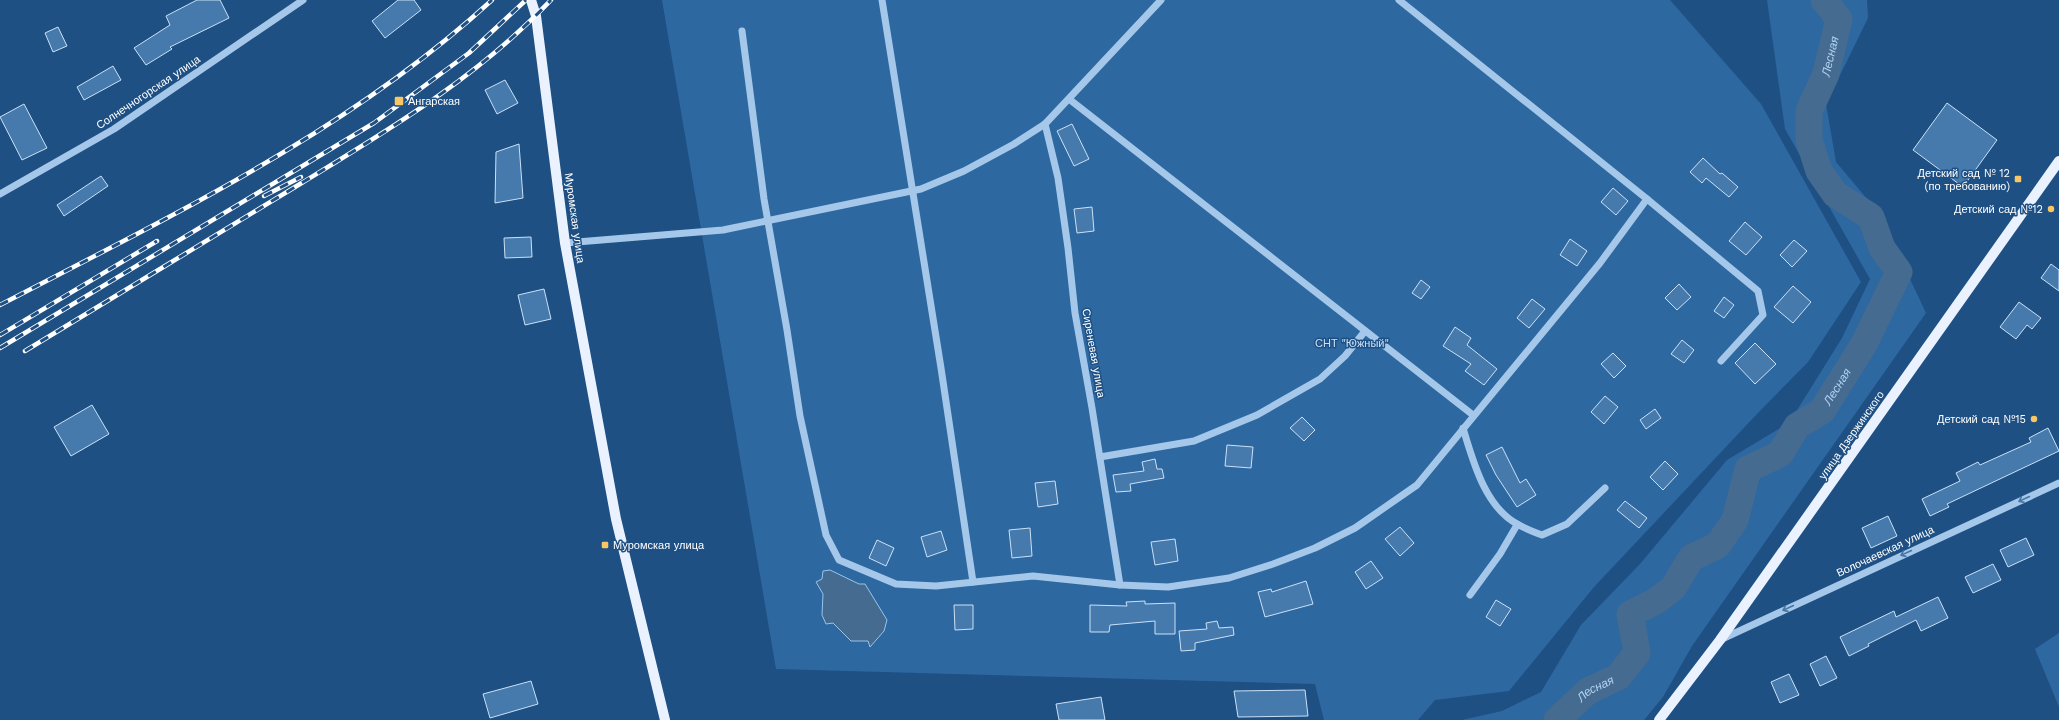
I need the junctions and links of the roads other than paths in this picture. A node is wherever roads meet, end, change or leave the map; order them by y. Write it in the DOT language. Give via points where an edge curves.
graph roads {
  1 [pos="303,0"];
  2 [pos="531,0"];
  3 [pos="882,0"];
  4 [pos="1161,0"];
  5 [pos="1399,0"];
  6 [pos="742,31"];
  7 [pos="1069,98"];
  8 [pos="1045,124"];
  9 [pos="2059,161"];
  10 [pos="912,191"];
  11 [pos="0,194"];
  12 [pos="1647,199"];
  13 [pos="768,222"];
  14 [pos="566,244"];
  15 [pos="1365,331"];
  16 [pos="1721,361"];
  17 [pos="1473,415"];
  18 [pos="1463,428"];
  19 [pos="1100,457"];
  20 [pos="2059,482"];
  21 [pos="1605,488"];
  22 [pos="1517,525"];
  23 [pos="973,582"];
  24 [pos="1120,586"];
  25 [pos="1470,595"];
  26 [pos="1720,640"];
  27 [pos="665,720"];
  28 [pos="1659,720"];
  1 -- 11 [label="street, Солнечногорская улица" via="114,129"];
  2 -- 14 [label="main road, Муромская улица" via="536,16"];
  3 -- 10 [label="street"];
  4 -- 7 [label="street"];
  5 -- 12 [label="street"];
  6 -- 13 [label="street"];
  7 -- 8 [label="street"];
  7 -- 15 [label="street"];
  8 -- 10 [label="street" via="964,171"];
  8 -- 19 [label="street, Сиреневая улица" via="1058,178 1075,313"];
  9 -- 26 [label="main road, улица Дзержинского"];
  10 -- 13 [label="street"];
  10 -- 23 [label="street"];
  12 -- 16 [label="street" via="1758,291 1763,315"];
  12 -- 17 [label="street" via="1600,263"];
  13 -- 14 [label="street" via="723,230"];
  13 -- 23 [label="street" via="800,416 831,548 839,560 896,584 936,586"];
  14 -- 27 [label="main road, Муромская улица" via="616,519"];
  15 -- 17 [label="street"];
  15 -- 19 [label="street" via="1345,356 1320,379 1258,415 1194,441"];
  17 -- 18 [label="street"];
  18 -- 22 [label="street" via="1473,461 1492,502"];
  18 -- 24 [label="street" via="1417,485 1355,528 1315,548 1229,578 1168,587"];
  19 -- 24 [label="street, Сиреневая улица"];
  20 -- 26 [label="street, Волочаевская улица, one-way"];
  21 -- 22 [label="street" via="1567,524 1542,535"];
  22 -- 25 [label="street" via="1500,554"];
  23 -- 24 [label="street" via="1034,576"];
  26 -- 28 [label="main road, улица Дзержинского"];
}
